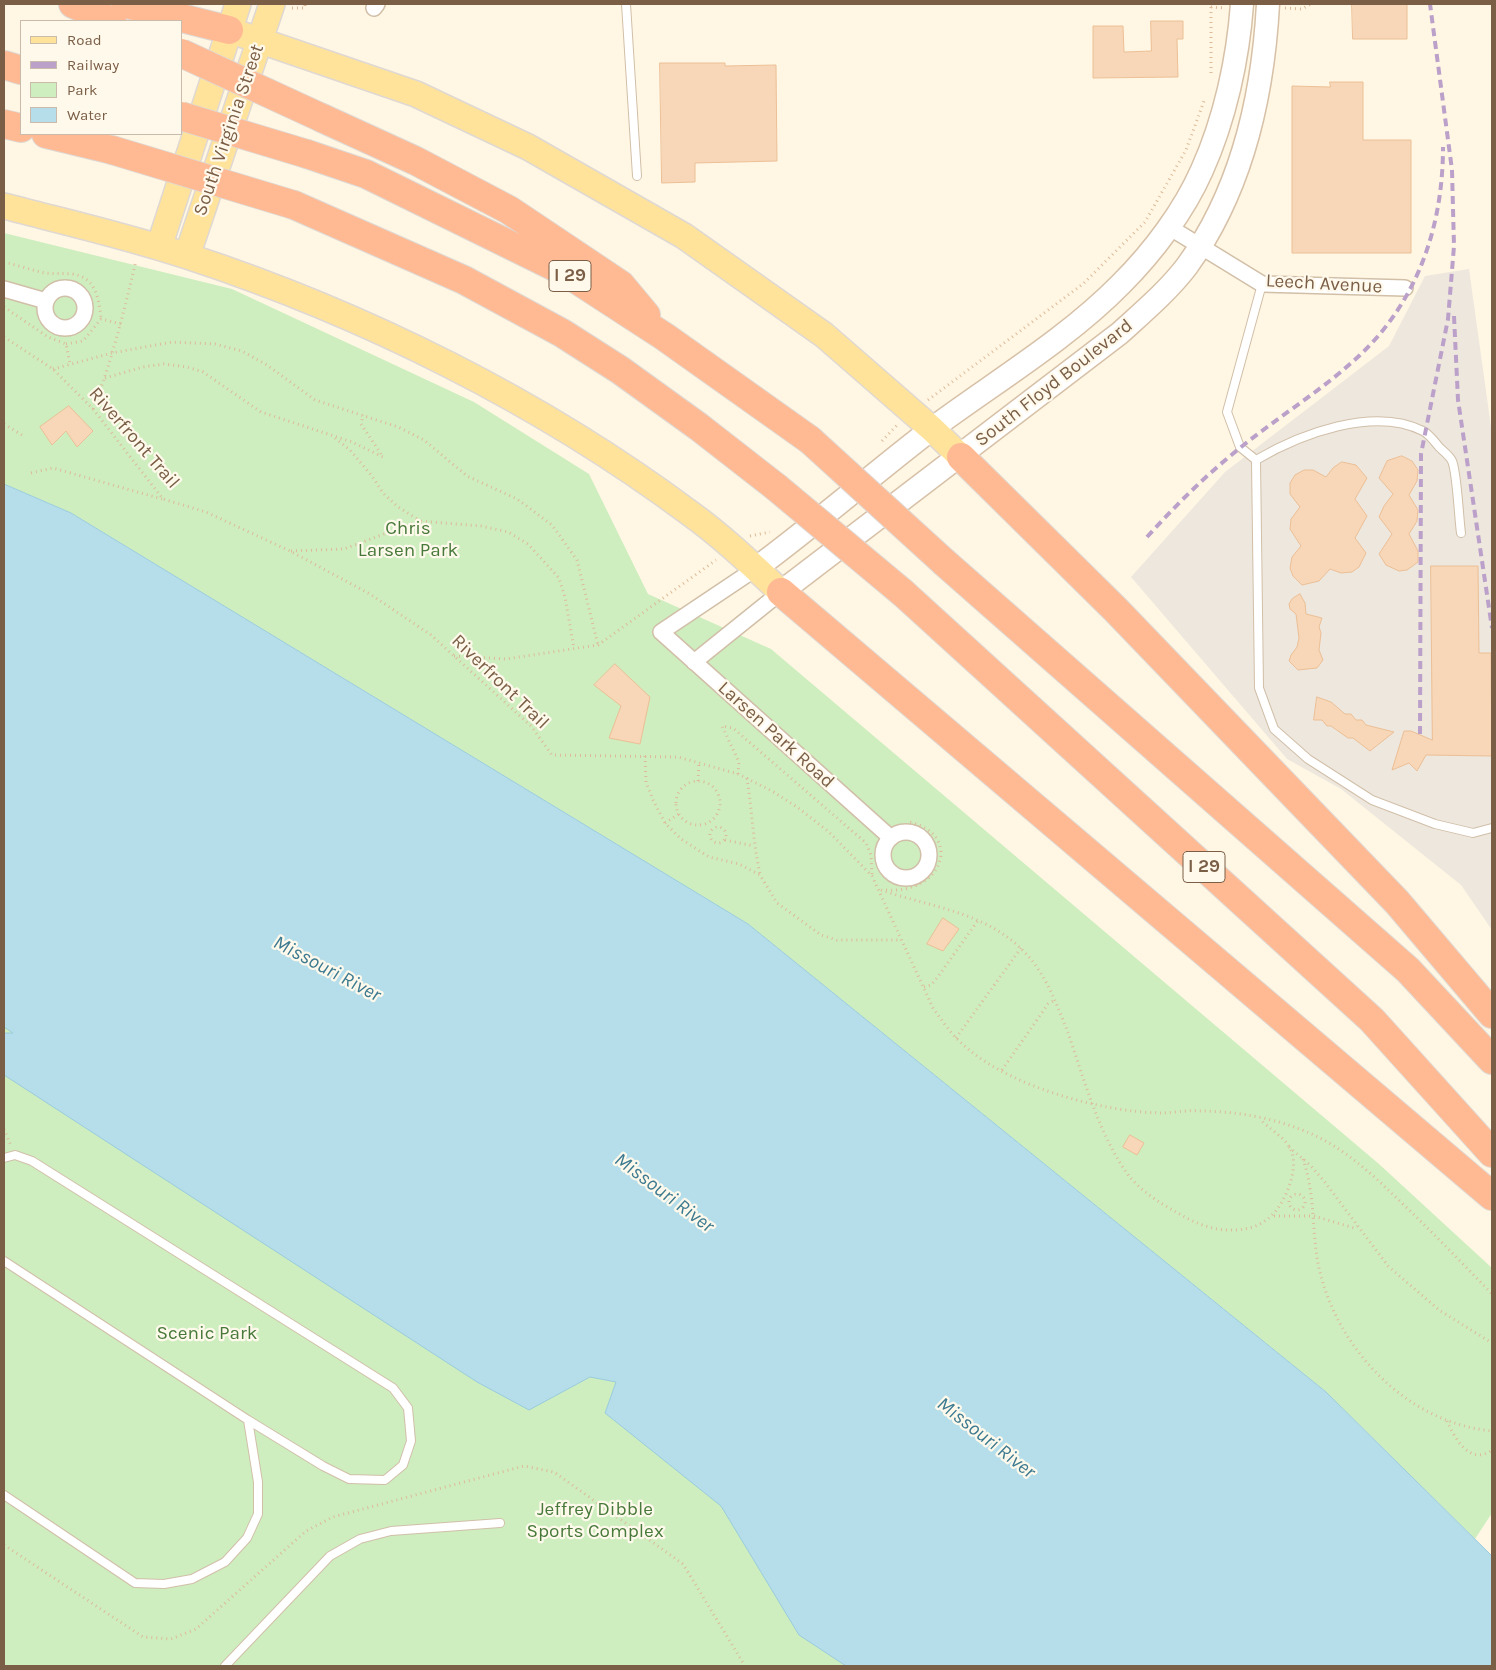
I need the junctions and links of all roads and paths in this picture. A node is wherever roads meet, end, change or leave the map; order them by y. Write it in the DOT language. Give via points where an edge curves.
graph roads {
  1 [pos="73,4"];
  2 [pos="126,4"];
  3 [pos="238,4"];
  4 [pos="272,4"];
  5 [pos="626,4"];
  6 [pos="1242,4"];
  7 [pos="1268,4"];
  8 [pos="110,20"];
  9 [pos="229,30"];
  10 [pos="260,39"];
  11 [pos="182,53"];
  12 [pos="4,65"];
  13 [pos="20,70"];
  14 [pos="182,116"];
  15 [pos="4,124"];
  16 [pos="20,128"];
  17 [pos="50,135"];
  18 [pos="637,176"];
  19 [pos="4,206"];
  20 [pos="1169,227"];
  21 [pos="150,244"];
  22 [pos="1199,246"];
  23 [pos="187,256"];
  24 [pos="4,262"];
  25 [pos="1262,284"];
  26 [pos="1405,288"];
  27 [pos="4,289"];
  28 [pos="46,301"];
  29 [pos="4,306"];
  30 [pos="100,319"];
  31 [pos="122,324"];
  32 [pos="4,337"];
  33 [pos="665,337"];
  34 [pos="66,344"];
  35 [pos="112,353"];
  36 [pos="70,364"];
  37 [pos="53,369"];
  38 [pos="105,378"];
  39 [pos="92,409"];
  40 [pos="363,415"];
  41 [pos="4,424"];
  42 [pos="932,429"];
  43 [pos="333,436"];
  44 [pos="25,437"];
  45 [pos="961,457"];
  46 [pos="1256,460"];
  47 [pos="31,473"];
  48 [pos="163,499"];
  49 [pos="419,521"];
  50 [pos="1461,533"];
  51 [pos="290,552"];
  52 [pos="755,569"];
  53 [pos="781,592"];
  54 [pos="661,632"];
  55 [pos="598,645"];
  56 [pos="574,649"];
  57 [pos="694,662"];
  58 [pos="645,756"];
  59 [pos="699,762"];
  60 [pos="738,774"];
  61 [pos="747,778"];
  62 [pos="698,781"];
  63 [pos="679,814"];
  64 [pos="708,822"];
  65 [pos="909,822"];
  66 [pos="665,823"];
  67 [pos="1492,828"];
  68 [pos="712,829"];
  69 [pos="891,838"];
  70 [pos="725,840"];
  71 [pos="754,846"];
  72 [pos="760,875"];
  73 [pos="872,876"];
  74 [pos="880,889"];
  75 [pos="978,919"];
  76 [pos="901,940"];
  77 [pos="1021,948"];
  78 [pos="924,987"];
  79 [pos="1056,1000"];
  80 [pos="1492,1014"];
  81 [pos="956,1038"];
  82 [pos="1492,1060"];
  83 [pos="1002,1070"];
  84 [pos="1094,1104"];
  85 [pos="1260,1118"];
  86 [pos="1289,1147"];
  87 [pos="1492,1153"];
  88 [pos="4,1158"];
  89 [pos="1304,1159"];
  90 [pos="1285,1196"];
  91 [pos="1492,1196"];
  92 [pos="1290,1199"];
  93 [pos="1297,1209"];
  94 [pos="1296,1215"];
  95 [pos="1273,1216"];
  96 [pos="1314,1216"];
  97 [pos="1357,1226"];
  98 [pos="4,1261"];
  99 [pos="1492,1294"];
  100 [pos="1492,1342"];
  101 [pos="248,1420"];
  102 [pos="1446,1420"];
  103 [pos="1492,1431"];
  104 [pos="1492,1450"];
  105 [pos="4,1495"];
  106 [pos="500,1523"];
  107 [pos="4,1546"];
  108 [pos="225,1666"];
  109 [pos="745,1666"];
  1 -- 8 [label="highway"];
  2 -- 9 [label="highway"];
  3 -- 9 [label="main road, South Virginia Street"];
  4 -- 10 [label="main road, South Virginia Street"];
  5 -- 18 [label="lane"];
  6 -- 20 [label="main road, South Floyd Boulevard" via="1232,70 1219,124 1202,171"];
  7 -- 22 [label="main road, South Floyd Boulevard" via="1265,50 1250,126 1234,182"];
  9 -- 10 [label="main road"];
  9 -- 21 [label="main road, South Virginia Street"];
  10 -- 23 [label="main road, South Virginia Street"];
  10 -- 42 [label="main road" via="424,98 528,147 684,236 824,335"];
  11 -- 33 [label="highway, bridge" via="416,161 509,210 622,285"];
  12 -- 13 [label="highway"];
  14 -- 33 [label="highway, I 29, bridge" via="366,174 565,272"];
  15 -- 16 [label="highway"];
  17 -- 87 [label="highway, I 29, bridge" via="112,150 294,205 464,280 562,333 628,376 776,487 904,593 1372,1020"];
  19 -- 21 [label="main road"];
  20 -- 22 [label="street, Leech Avenue"];
  20 -- 42 [label="main road, South Floyd Boulevard" via="1121,284 1078,322"];
  21 -- 23 [label="main road"];
  21 -- 31 [label="path"];
  22 -- 25 [label="street, Leech Avenue"];
  22 -- 45 [label="main road, South Floyd Boulevard" via="1187,266 1161,296 1120,333"];
  23 -- 52 [label="main road" via="262,282 351,319 527,406 630,470 685,509"];
  24 -- 30 [label="path" via="45,273 74,274 86,280 95,288 99,298"];
  25 -- 26 [label="street, Leech Avenue"];
  25 -- 46 [label="lane" via="1227,412 1240,448"];
  27 -- 28 [label="street"];
  29 -- 34 [label="path" via="48,337"];
  30 -- 31 [label="path"];
  30 -- 34 [label="path" via="83,341"];
  31 -- 35 [label="path"];
  32 -- 37 [label="path, Riverfront Trail"];
  33 -- 82 [label="highway, I 29, bridge" via="810,440 1408,970"];
  34 -- 36 [label="path"];
  35 -- 36 [label="path"];
  35 -- 38 [label="path"];
  35 -- 40 [label="path" via="172,342 215,344 242,351 267,365 315,400"];
  36 -- 37 [label="path"];
  37 -- 39 [label="path, Riverfront Trail"];
  38 -- 39 [label="path"];
  38 -- 43 [label="path" via="164,364 187,367 203,372 261,412"];
  39 -- 48 [label="path, Riverfront Trail"];
  40 -- 43 [label="path" via="361,424 383,457"];
  40 -- 55 [label="path" via="424,440 467,476 517,499 552,525 577,560"];
  41 -- 44 [label="path"];
  42 -- 45 [label="main road"];
  42 -- 52 [label="main road, South Floyd Boulevard"];
  43 -- 49 [label="path" via="350,450 382,493"];
  45 -- 53 [label="main road, South Floyd Boulevard"];
  45 -- 80 [label="highway" via="1116,610 1398,902"];
  46 -- 50 [label="lane" via="1284,444 1329,428 1358,423 1403,424 1425,431 1452,461"];
  46 -- 67 [label="lane" via="1260,688 1274,730 1308,759 1372,800 1435,824 1472,833"];
  47 -- 48 [label="path" via="53,468"];
  48 -- 51 [label="path, Riverfront Trail" via="206,512"];
  49 -- 51 [label="path" via="344,549"];
  49 -- 56 [label="path" via="481,526 508,532 528,544 558,578"];
  51 -- 58 [label="path, Riverfront Trail" via="370,594 431,635 531,726 552,755"];
  52 -- 53 [label="main road"];
  52 -- 54 [label="street, South Floyd Boulevard"];
  53 -- 57 [label="street, South Floyd Boulevard"];
  53 -- 91 [label="highway"];
  54 -- 57 [label="street, Larsen Park Road"];
  57 -- 69 [label="street, Larsen Park Road"];
  58 -- 59 [label="path" via="678,757"];
  58 -- 66 [label="path" via="646,782"];
  59 -- 60 [label="path"];
  59 -- 62 [label="path"];
  60 -- 61 [label="path"];
  60 -- 73 [label="path" via="739,762 722,726 733,728 866,843 871,855"];
  61 -- 71 [label="path"];
  61 -- 73 [label="path" via="790,803 829,832"];
  62 -- 63 [label="path" via="680,790 676,803"];
  62 -- 64 [label="path" via="712,786 719,798 717,813"];
  63 -- 64 [label="path" via="692,824"];
  63 -- 66 [label="path"];
  64 -- 68 [label="path"];
  65 -- 74 [label="path" via="923,826 934,836 941,854 938,867 933,876 922,884 896,890"];
  66 -- 72 [label="path" via="672,833 709,857 739,864"];
  68 -- 70 [label="path" via="723,828"];
  68 -- 70 [label="path" via="712,842 720,844"];
  70 -- 71 [label="path"];
  71 -- 72 [label="path"];
  72 -- 76 [label="path" via="777,903 821,934 837,940"];
  73 -- 74 [label="path"];
  74 -- 75 [label="path"];
  74 -- 76 [label="path"];
  75 -- 77 [label="path"];
  75 -- 78 [label="path" via="937,978"];
  76 -- 78 [label="path"];
  77 -- 79 [label="path"];
  77 -- 81 [label="path"];
  78 -- 81 [label="path" via="943,1023"];
  79 -- 83 [label="path" via="1048,1004"];
  79 -- 84 [label="path"];
  81 -- 83 [label="path"];
  83 -- 84 [label="path" via="1049,1092"];
  84 -- 85 [label="path" via="1161,1113 1234,1112"];
  84 -- 95 [label="path" via="1112,1148 1130,1177 1158,1202 1191,1221 1218,1230 1240,1230 1261,1224"];
  85 -- 86 [label="path"];
  85 -- 99 [label="path" via="1302,1129 1338,1148 1366,1168"];
  86 -- 89 [label="path"];
  86 -- 90 [label="path" via="1292,1170"];
  88 -- 101 [label="lane" via="15,1155 32,1161 393,1388 408,1408 411,1441 403,1465 385,1480 349,1479"];
  89 -- 96 [label="path"];
  89 -- 97 [label="path" via="1335,1194"];
  90 -- 92 [label="path"];
  90 -- 95 [label="path"];
  92 -- 93 [label="path" via="1290,1205"];
  92 -- 93 [label="path" via="1295,1194 1304,1197 1304,1205"];
  93 -- 94 [label="path"];
  94 -- 95 [label="path"];
  94 -- 96 [label="path"];
  96 -- 97 [label="path" via="1354,1228"];
  96 -- 102 [label="path" via="1315,1246 1323,1286 1348,1340 1388,1384"];
  97 -- 100 [label="path" via="1388,1266 1416,1292"];
  98 -- 101 [label="lane"];
  101 -- 105 [label="lane" via="258,1482 258,1514 247,1538 225,1562 192,1579 164,1584 135,1583"];
  102 -- 103 [label="path"];
  102 -- 104 [label="path" via="1468,1452 1485,1456"];
  106 -- 108 [label="lane" via="391,1531 360,1539 330,1556"];
  107 -- 109 [label="path" via="143,1637 171,1639 196,1629 306,1532 333,1517 524,1466 554,1472 683,1564"];
}
